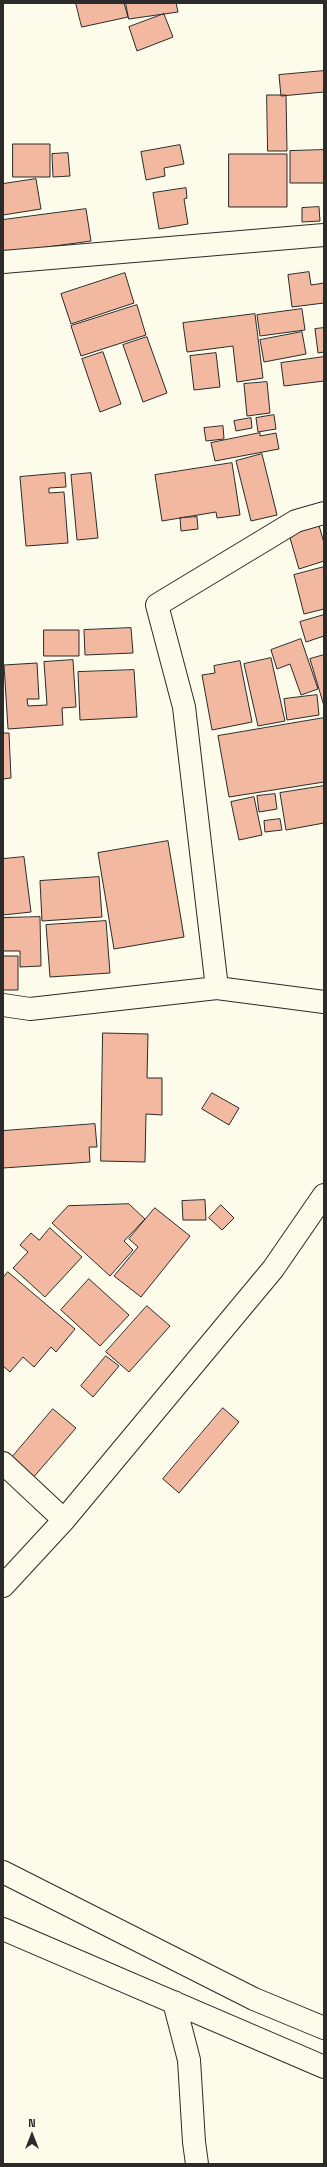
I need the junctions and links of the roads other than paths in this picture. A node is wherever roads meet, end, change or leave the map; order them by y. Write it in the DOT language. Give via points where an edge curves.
graph roads {
  1 [pos="324,235"];
  2 [pos="3,262"];
  3 [pos="324,513"];
  4 [pos="217,988"];
  5 [pos="324,1002"];
  6 [pos="3,1005"];
  7 [pos="324,1195"];
  8 [pos="3,1463"];
  9 [pos="64,1520"];
  10 [pos="3,1586"];
  11 [pos="3,1872"];
  12 [pos="3,1929"];
  13 [pos="174,2002"];
  14 [pos="324,2028"];
  15 [pos="324,2067"];
  16 [pos="197,2164"];
  1 -- 2 [label="street"];
  3 -- 4 [label="street" via="296,521 157,605 184,707"];
  4 -- 5 [label="street"];
  4 -- 6 [label="street" via="30,1009"];
  7 -- 9 [label="street" via="272,1269"];
  8 -- 9 [label="street"];
  9 -- 10 [label="street"];
  11 -- 14 [label="street" via="254,1999"];
  12 -- 13 [label="street"];
  13 -- 15 [label="street"];
  13 -- 16 [label="street" via="189,2060"];
}
